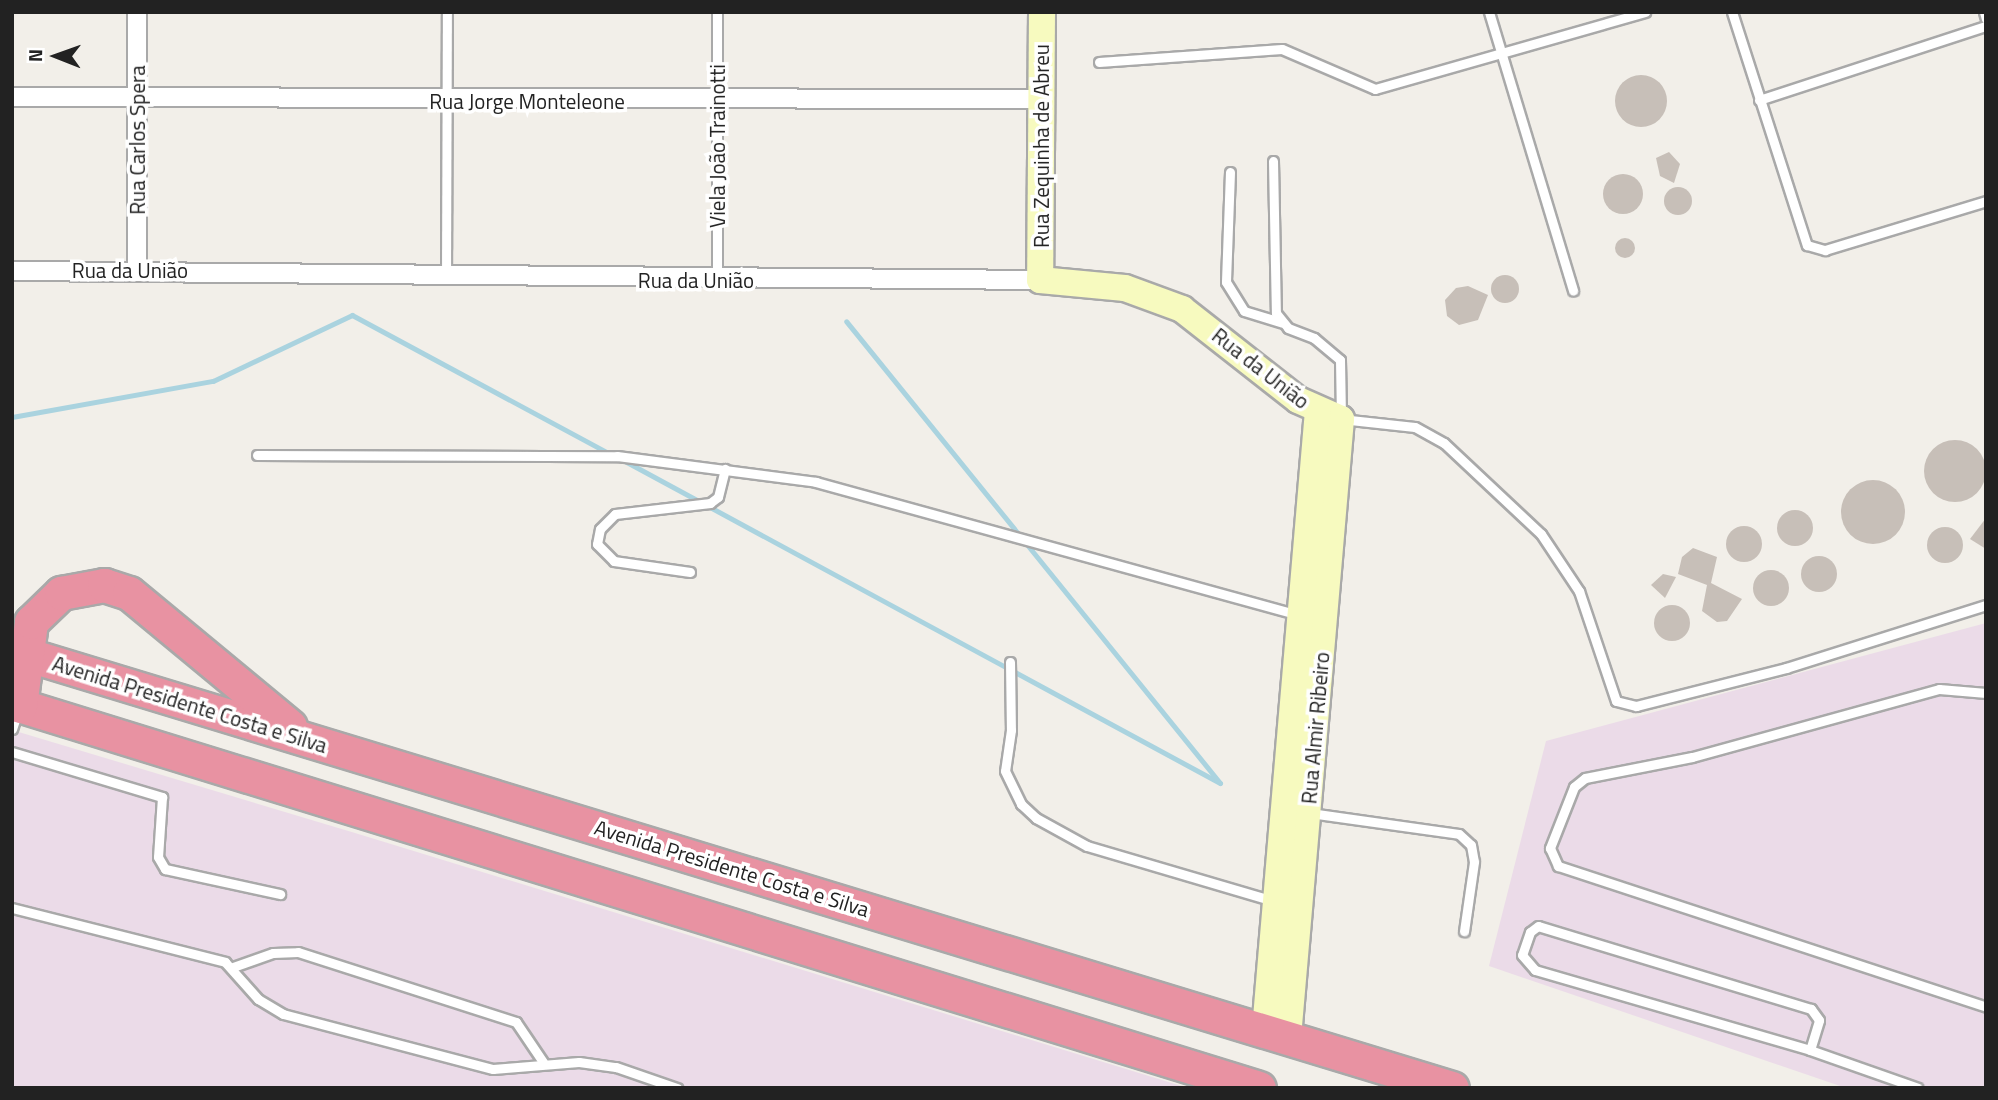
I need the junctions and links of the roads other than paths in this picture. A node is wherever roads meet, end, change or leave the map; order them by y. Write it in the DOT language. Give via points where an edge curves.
graph roads {
  1 [pos="137,12"];
  2 [pos="447,12"];
  3 [pos="718,12"];
  4 [pos="1042,12"];
  5 [pos="1489,12"];
  6 [pos="1645,12"];
  7 [pos="1732,12"];
  8 [pos="1984,12"];
  9 [pos="1986,19"];
  10 [pos="1986,26"];
  11 [pos="1503,55"];
  12 [pos="1099,62"];
  13 [pos="12,97"];
  14 [pos="137,99"];
  15 [pos="1041,99"];
  16 [pos="717,100"];
  17 [pos="1759,100"];
  18 [pos="447,102"];
  19 [pos="1273,161"];
  20 [pos="1230,172"];
  21 [pos="1986,201"];
  22 [pos="138,268"];
  23 [pos="12,271"];
  24 [pos="446,279"];
  25 [pos="717,279"];
  26 [pos="1040,280"];
  27 [pos="1573,290"];
  28 [pos="1281,322"];
  29 [pos="1330,415"];
  30 [pos="257,455"];
  31 [pos="725,469"];
  32 [pos="691,572"];
  33 [pos="1986,604"];
  34 [pos="1301,615"];
  35 [pos="18,651"];
  36 [pos="1010,662"];
  37 [pos="1986,693"];
  38 [pos="15,713"];
  39 [pos="307,739"];
  40 [pos="12,751"];
  41 [pos="1296,811"];
  42 [pos="280,894"];
  43 [pos="1288,905"];
  44 [pos="12,908"];
  45 [pos="1464,931"];
  46 [pos="233,967"];
  47 [pos="1986,1007"];
  48 [pos="1277,1033"];
  49 [pos="1810,1050"];
  50 [pos="543,1062"];
  51 [pos="677,1088"];
  52 [pos="1259,1088"];
  53 [pos="1452,1088"];
  54 [pos="1918,1088"];
  1 -- 14 [label="street, Rua Carlos Spera"];
  2 -- 18 [label="lane"];
  3 -- 16 [label="lane, Viela João Trainotti"];
  4 -- 15 [label="street, Rua Zequinha de Abreu"];
  5 -- 11 [label="lane"];
  6 -- 11 [label="lane"];
  7 -- 17 [label="lane"];
  8 -- 9 [label="lane"];
  10 -- 17 [label="lane"];
  11 -- 12 [label="lane" via="1375,89 1282,49"];
  11 -- 27 [label="lane"];
  13 -- 14 [label="street, Rua Jorge Monteleone"];
  14 -- 18 [label="street, Rua Jorge Monteleone"];
  14 -- 22 [label="street, Rua Carlos Spera"];
  15 -- 16 [label="street, Rua Jorge Monteleone"];
  15 -- 26 [label="street, Rua Zequinha de Abreu"];
  16 -- 18 [label="street, Rua Jorge Monteleone"];
  16 -- 25 [label="lane, Viela João Trainotti"];
  17 -- 21 [label="lane" via="1811,248 1825,250"];
  18 -- 24 [label="lane"];
  19 -- 28 [label="lane" via="1273,299"];
  20 -- 28 [label="lane" via="1226,282 1244,311"];
  22 -- 23 [label="street, Rua da União"];
  22 -- 24 [label="street, Rua da União"];
  24 -- 25 [label="street, Rua da União"];
  25 -- 26 [label="street, Rua da União"];
  26 -- 29 [label="street, Rua da União" via="1125,289 1182,309"];
  28 -- 29 [label="lane" via="1340,360"];
  29 -- 33 [label="lane" via="1415,427 1444,443 1541,534 1579,591 1620,704 1636,706 1786,668"];
  29 -- 34 [label="street, Rua Almir Ribeiro"];
  29 -- 41 [label="street, Rua Almir Ribeiro"];
  30 -- 31 [label="lane" via="617,456"];
  31 -- 32 [label="lane" via="718,497 710,503 615,514 600,529 597,544 614,561"];
  31 -- 34 [label="lane" via="816,482 911,506"];
  34 -- 41 [label="street, Rua Almir Ribeiro"];
  35 -- 38 [label="highway"];
  35 -- 39 [label="highway, Avenida Presidente Costa e Silva"];
  35 -- 39 [label="highway" via="31,622 61,593 89,586 117,588"];
  36 -- 43 [label="lane" via="1011,730 1005,771 1021,804 1036,818 1087,846"];
  37 -- 47 [label="lane" via="1940,689 1692,757 1586,778 1574,787 1550,848 1558,866"];
  38 -- 52 [label="highway"];
  39 -- 48 [label="highway, Avenida Presidente Costa e Silva"];
  40 -- 42 [label="lane" via="162,797 158,857 165,869"];
  41 -- 43 [label="street, Rua Almir Ribeiro"];
  41 -- 45 [label="lane" via="1459,834 1471,845 1474,862"];
  43 -- 48 [label="street, Rua Almir Ribeiro"];
  44 -- 46 [label="lane"];
  46 -- 50 [label="lane" via="258,999 283,1014 493,1069"];
  46 -- 50 [label="lane" via="273,953 298,952 516,1021"];
  48 -- 53 [label="highway, Avenida Presidente Costa e Silva"];
  49 -- 49 [label="lane" via="1535,970 1522,955 1530,932 1538,926 1811,1009 1819,1020"];
  49 -- 54 [label="lane"];
  50 -- 51 [label="lane" via="616,1067"];
}
